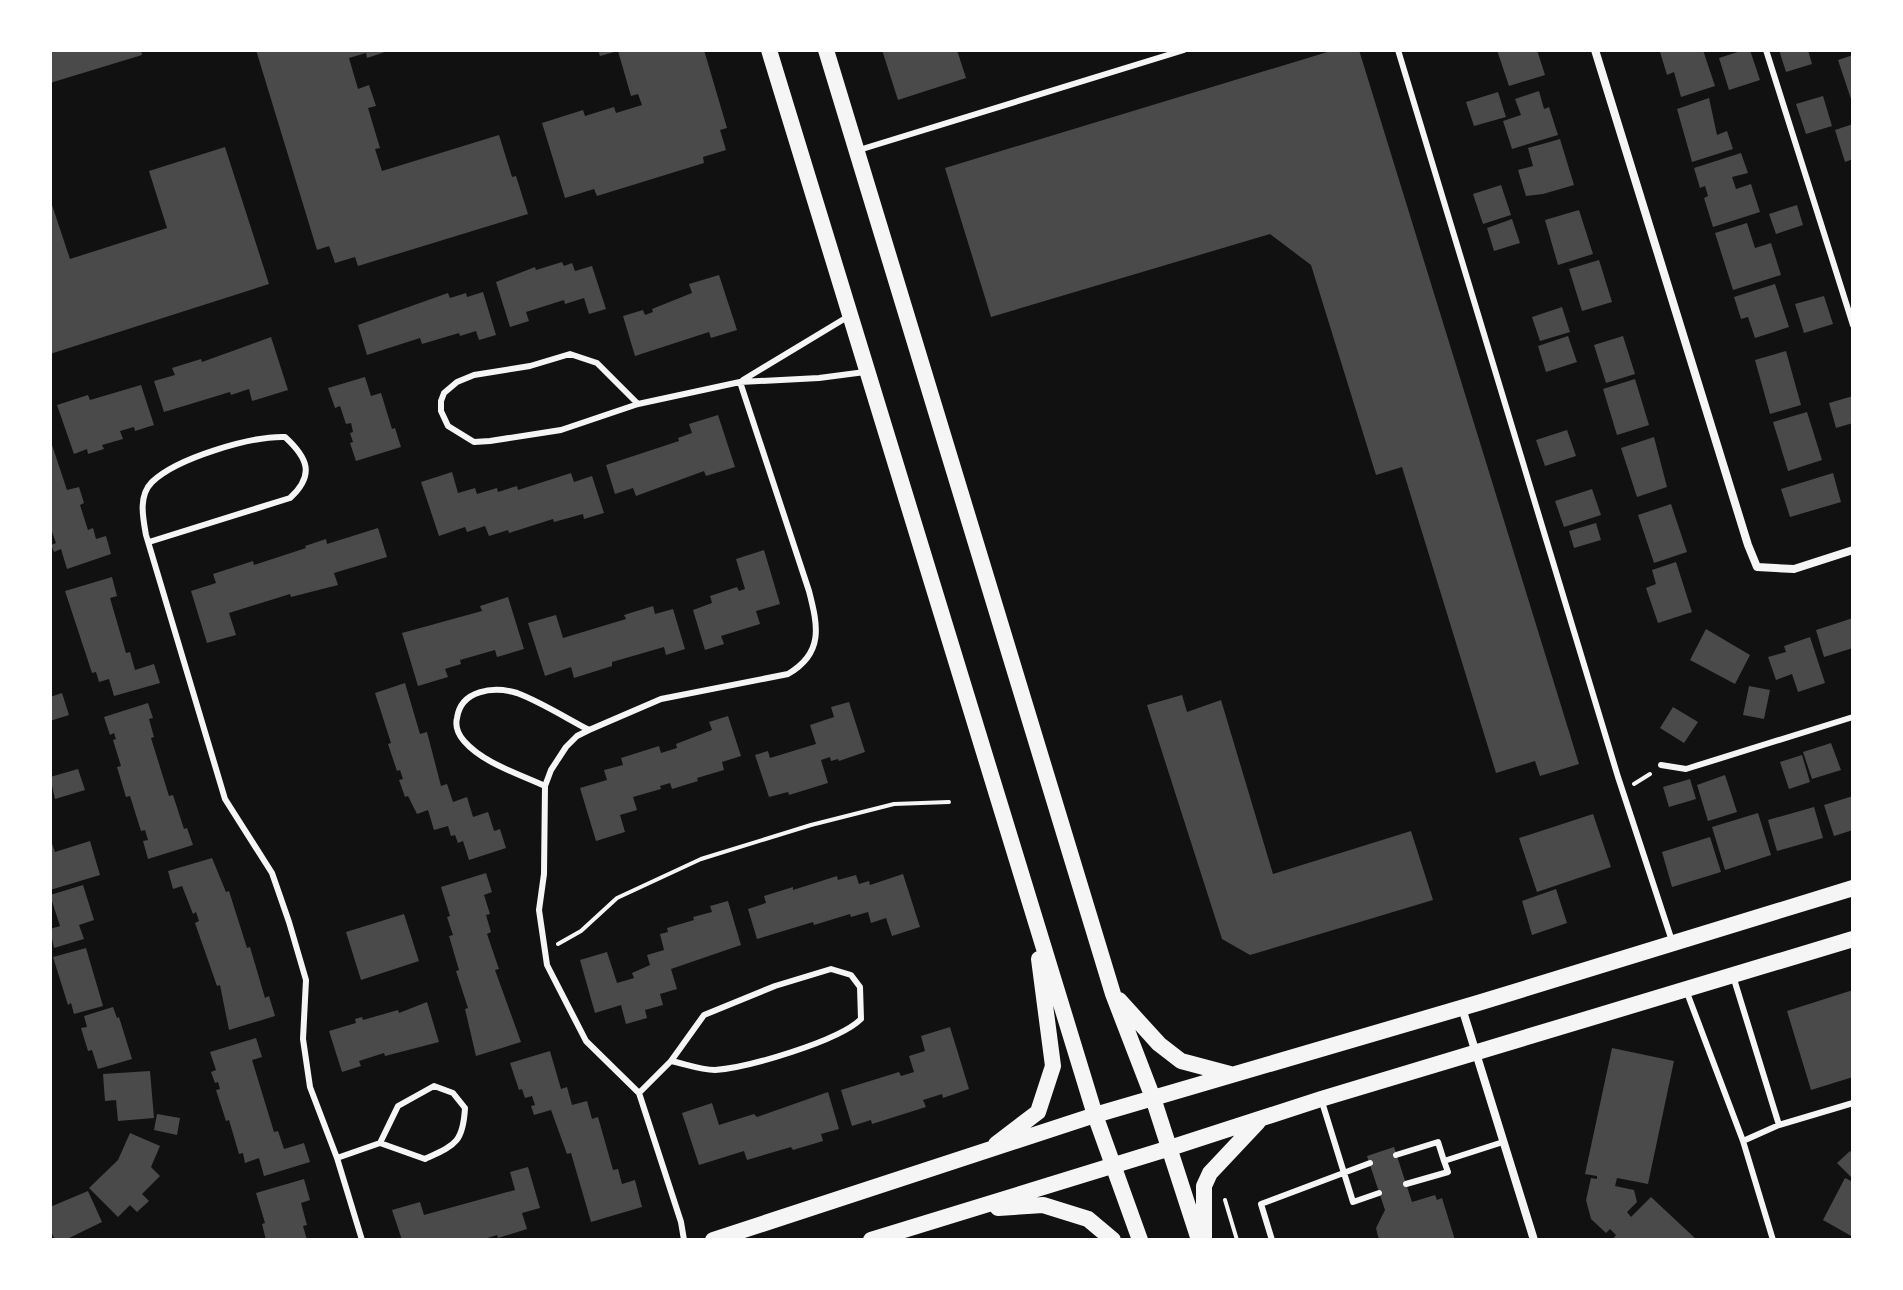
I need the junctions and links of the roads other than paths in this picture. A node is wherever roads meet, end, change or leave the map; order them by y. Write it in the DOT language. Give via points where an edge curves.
graph roads {
  1 [pos="769,50"];
  2 [pos="826,50"];
  3 [pos="1184,50"];
  4 [pos="1398,50"];
  5 [pos="1595,50"];
  6 [pos="1766,50"];
  7 [pos="855,151"];
  8 [pos="849,316"];
  9 [pos="1853,325"];
  10 [pos="866,371"];
  11 [pos="740,382"];
  12 [pos="638,404"];
  13 [pos="149,542"];
  14 [pos="1853,550"];
  15 [pos="1853,717"];
  16 [pos="589,730"];
  17 [pos="1661,765"];
  18 [pos="545,786"];
  19 [pos="1853,888"];
  20 [pos="1034,914"];
  21 [pos="1853,939"];
  22 [pos="1673,943"];
  23 [pos="1733,976"];
  24 [pos="1686,990"];
  25 [pos="1113,994"];
  26 [pos="1462,1008"];
  27 [pos="1477,1054"];
  28 [pos="671,1061"];
  29 [pos="1231,1074"];
  30 [pos="639,1093"];
  31 [pos="1153,1098"];
  32 [pos="1321,1099"];
  33 [pos="1853,1103"];
  34 [pos="1095,1115"];
  35 [pos="1260,1120"];
  36 [pos="1779,1125"];
  37 [pos="1743,1141"];
  38 [pos="1503,1142"];
  39 [pos="380,1143"];
  40 [pos="1170,1148"];
  41 [pos="987,1152"];
  42 [pos="1396,1155"];
  43 [pos="337,1158"];
  44 [pos="1444,1161"];
  45 [pos="1370,1163"];
  46 [pos="1112,1167"];
  47 [pos="1343,1173"];
  48 [pos="1406,1184"];
  49 [pos="1379,1193"];
  50 [pos="969,1210"];
  51 [pos="362,1240"];
  52 [pos="684,1240"];
  53 [pos="713,1240"];
  54 [pos="871,1240"];
  55 [pos="1113,1240"];
  56 [pos="1140,1240"];
  57 [pos="1201,1240"];
  58 [pos="1272,1240"];
  59 [pos="1534,1240"];
  60 [pos="1773,1240"];
  1 -- 8 [label="main road"];
  2 -- 7 [label="main road"];
  3 -- 7 [label="lane"];
  4 -- 22 [label="lane"];
  5 -- 14 [label="street" via="1757,567 1794,569"];
  6 -- 9 [label="lane"];
  7 -- 25 [label="main road"];
  8 -- 10 [label="main road"];
  8 -- 11 [label="lane"];
  10 -- 11 [label="lane"];
  10 -- 20 [label="main road"];
  11 -- 12 [label="lane"];
  11 -- 16 [label="lane" via="809,591 818,626 812,651 788,674 661,699"];
  12 -- 12 [label="lane" via="561,430 474,442 448,426 441,411 444,393 457,382 570,354 597,363"];
  13 -- 13 [label="lane" via="290,498 302,487 307,468 300,450 285,437 267,436 178,466 151,483 144,498"];
  13 -- 43 [label="lane" via="225,799 272,873 289,922 306,980 303,1039 310,1087"];
  15 -- 17 [label="lane" via="1686,769"];
  16 -- 18 [label="lane" via="566,747"];
  16 -- 18 [label="lane" via="517,694 485,690 466,698 457,712 461,738 475,752"];
  18 -- 30 [label="lane" via="539,910 547,965 586,1041"];
  19 -- 22 [label="main road"];
  20 -- 34 [label="main road"];
  20 -- 41 [label="main road" via="1053,1066 1038,1112"];
  21 -- 23 [label="main road"];
  22 -- 26 [label="main road"];
  23 -- 24 [label="main road"];
  23 -- 36 [label="lane"];
  24 -- 27 [label="main road"];
  24 -- 37 [label="lane"];
  25 -- 29 [label="main road" via="1181,1061"];
  25 -- 31 [label="main road"];
  26 -- 27 [label="street"];
  26 -- 29 [label="main road"];
  27 -- 32 [label="main road"];
  27 -- 38 [label="street"];
  28 -- 28 [label="lane" via="713,1070 819,1044 861,1019 860,987 851,975 831,969 740,1000 704,1015"];
  28 -- 30 [label="lane"];
  29 -- 31 [label="main road"];
  30 -- 52 [label="lane"];
  31 -- 34 [label="main road"];
  31 -- 40 [label="main road"];
  32 -- 35 [label="main road"];
  32 -- 47 [label="lane"];
  33 -- 36 [label="lane"];
  34 -- 41 [label="main road"];
  34 -- 46 [label="main road"];
  35 -- 40 [label="main road"];
  35 -- 57 [label="main road" via="1210,1173 1204,1186"];
  36 -- 37 [label="lane"];
  37 -- 60 [label="lane"];
  38 -- 44 [label="lane"];
  38 -- 59 [label="street"];
  39 -- 39 [label="lane" via="425,1159 453,1145 464,1131 465,1108 453,1093 434,1086 398,1106"];
  39 -- 43 [label="lane"];
  40 -- 46 [label="main road"];
  40 -- 57 [label="main road"];
  41 -- 53 [label="main road"];
  42 -- 44 [label="lane" via="1438,1142"];
  43 -- 51 [label="lane"];
  44 -- 48 [label="lane" via="1448,1172"];
  45 -- 47 [label="lane"];
  46 -- 50 [label="main road"];
  46 -- 56 [label="main road"];
  47 -- 49 [label="lane" via="1353,1202"];
  47 -- 58 [label="lane" via="1261,1204"];
  50 -- 54 [label="main road"];
  50 -- 55 [label="main road" via="1043,1205 1088,1219"];
}
